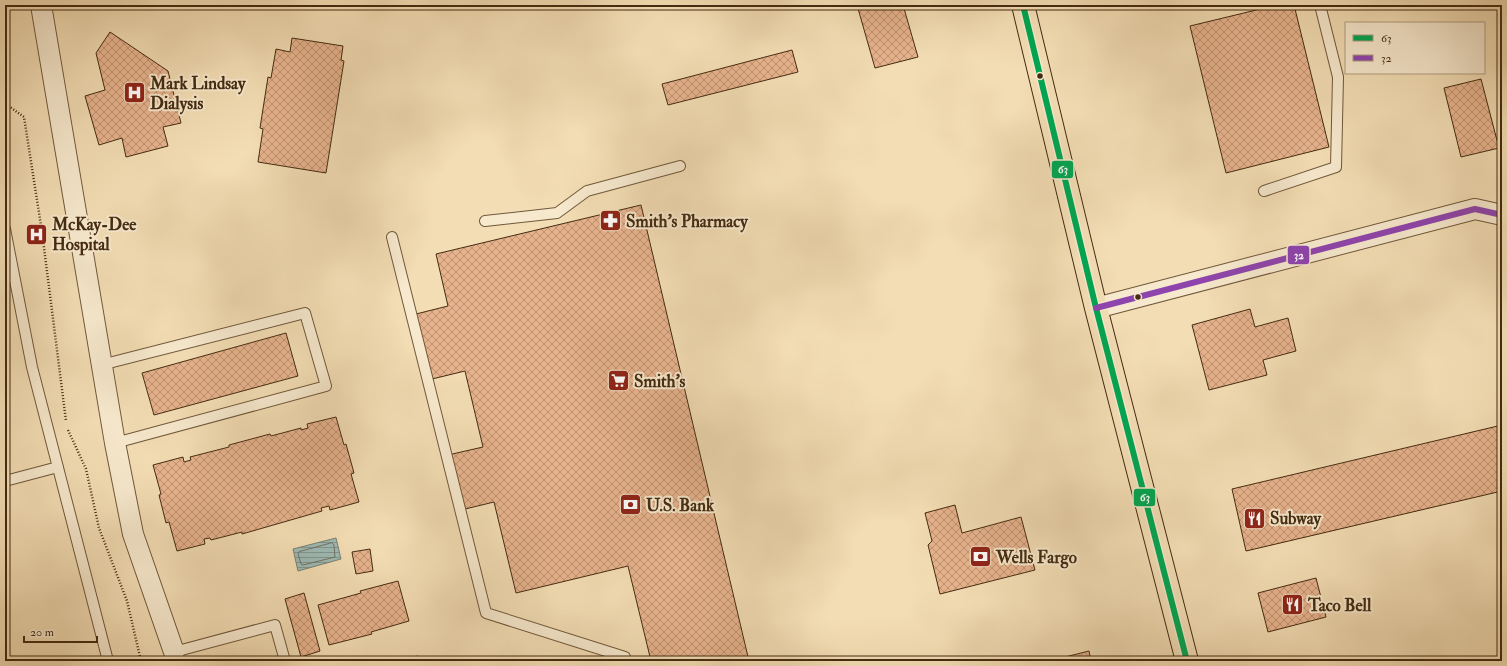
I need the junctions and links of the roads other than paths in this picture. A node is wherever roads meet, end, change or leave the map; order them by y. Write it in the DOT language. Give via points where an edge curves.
graph roads {
  1 [pos="41,5"];
  2 [pos="1023,5"];
  3 [pos="1320,5"];
  4 [pos="680,166"];
  5 [pos="1264,191"];
  6 [pos="1502,214"];
  7 [pos="485,221"];
  8 [pos="5,230"];
  9 [pos="392,237"];
  10 [pos="1096,308"];
  11 [pos="102,365"];
  12 [pos="115,443"];
  13 [pos="58,467"];
  14 [pos="5,481"];
  15 [pos="174,652"];
  16 [pos="108,661"];
  17 [pos="285,661"];
  18 [pos="626,661"];
  19 [pos="1187,661"];
  1 -- 11 [label="street"];
  2 -- 10 [label="main road"];
  3 -- 5 [label="lane" via="1338,77 1336,167"];
  4 -- 7 [label="lane" via="587,191 557,213"];
  6 -- 10 [label="street" via="1475,208"];
  8 -- 13 [label="lane" via="32,367"];
  9 -- 18 [label="lane" via="486,613 625,657"];
  10 -- 19 [label="main road"];
  11 -- 12 [label="street"];
  11 -- 12 [label="lane" via="305,313 326,386"];
  12 -- 15 [label="street" via="133,534"];
  13 -- 14 [label="lane"];
  13 -- 16 [label="lane"];
  15 -- 17 [label="lane" via="275,625"];
}
